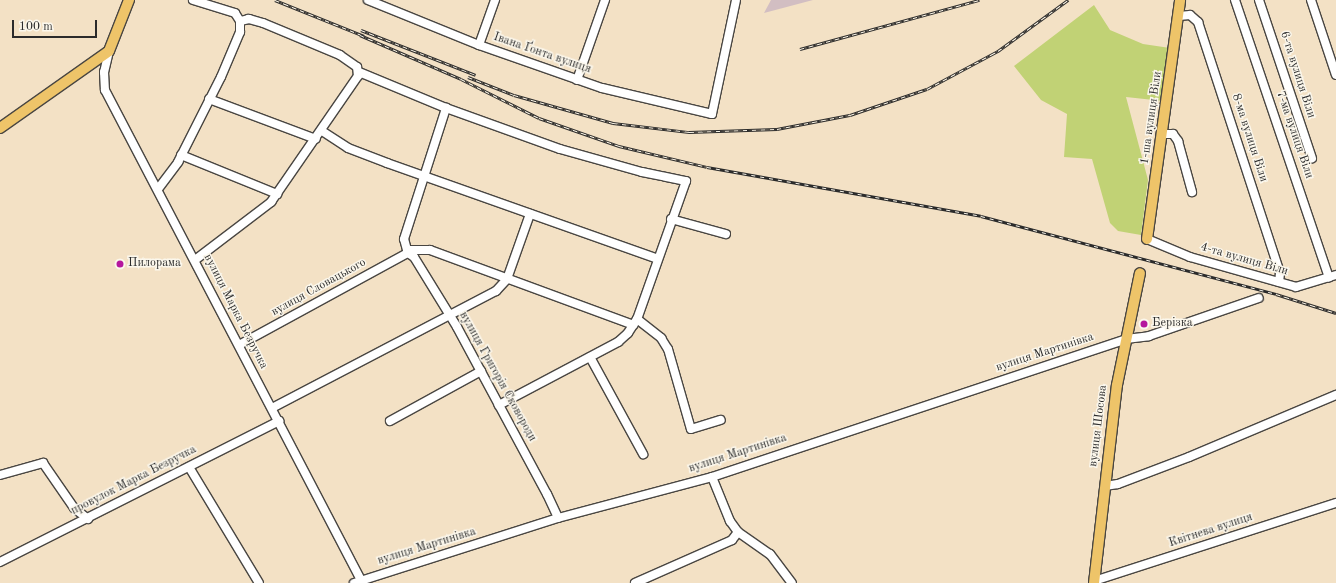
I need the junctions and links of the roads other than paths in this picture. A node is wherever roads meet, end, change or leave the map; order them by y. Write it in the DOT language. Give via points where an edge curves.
graph roads {
  1 [pos="129,0"];
  2 [pos="193,0"];
  3 [pos="368,0"];
  4 [pos="495,0"];
  5 [pos="605,0"];
  6 [pos="736,0"];
  7 [pos="1180,0"];
  8 [pos="1236,0"];
  9 [pos="1259,0"];
  10 [pos="1311,0"];
  11 [pos="386,3"];
  12 [pos="1179,16"];
  13 [pos="240,21"];
  14 [pos="479,45"];
  15 [pos="109,51"];
  16 [pos="359,72"];
  17 [pos="1336,75"];
  18 [pos="577,80"];
  19 [pos="209,99"];
  20 [pos="446,108"];
  21 [pos="0,128"];
  22 [pos="322,131"];
  23 [pos="1163,134"];
  24 [pos="316,139"];
  25 [pos="181,155"];
  26 [pos="1312,158"];
  27 [pos="424,177"];
  28 [pos="158,190"];
  29 [pos="1192,192"];
  30 [pos="277,194"];
  31 [pos="530,214"];
  32 [pos="671,219"];
  33 [pos="726,234"];
  34 [pos="1148,239"];
  35 [pos="407,251"];
  36 [pos="656,258"];
  37 [pos="195,260"];
  38 [pos="1140,273"];
  39 [pos="1333,276"];
  40 [pos="507,279"];
  41 [pos="1279,282"];
  42 [pos="1260,298"];
  43 [pos="450,314"];
  44 [pos="635,322"];
  45 [pos="1126,339"];
  46 [pos="239,345"];
  47 [pos="590,357"];
  48 [pos="481,371"];
  49 [pos="1336,395"];
  50 [pos="499,406"];
  51 [pos="272,408"];
  52 [pos="721,420"];
  53 [pos="278,421"];
  54 [pos="390,421"];
  55 [pos="643,454"];
  56 [pos="189,467"];
  57 [pos="0,475"];
  58 [pos="712,477"];
  59 [pos="1105,486"];
  60 [pos="1336,503"];
  61 [pos="558,518"];
  62 [pos="88,519"];
  63 [pos="738,532"];
  64 [pos="0,562"];
  65 [pos="358,582"];
  66 [pos="1094,582"];
  67 [pos="259,583"];
  68 [pos="635,583"];
  69 [pos="792,583"];
  1 -- 15 [label="main road"];
  2 -- 13 [label="street" via="235,13"];
  3 -- 11 [label="street, Івана Ґонта вулиця"];
  4 -- 14 [label="street"];
  5 -- 18 [label="street"];
  6 -- 18 [label="street, Івана Ґонта вулиця" via="712,114"];
  7 -- 12 [label="main road, 1-ша вулиця Віли"];
  8 -- 39 [label="street, 7-ма вулиця Віли"];
  9 -- 26 [label="street, 6-та вулиця Віли"];
  10 -- 17 [label="street"];
  11 -- 14 [label="street, Івана Ґонта вулиця"];
  12 -- 23 [label="main road, 1-ша вулиця Віли"];
  12 -- 41 [label="street, 8-ма вулиця Віли" via="1190,16 1198,22 1280,273"];
  13 -- 16 [label="street" via="249,19 263,23 324,48 349,60"];
  13 -- 19 [label="street" via="240,32"];
  14 -- 18 [label="street, Івана Ґонта вулиця"];
  15 -- 21 [label="main road"];
  15 -- 28 [label="street, вулиця Марка Безручка" via="104,72 105,90"];
  16 -- 20 [label="street"];
  16 -- 22 [label="street" via="356,81"];
  19 -- 24 [label="street"];
  19 -- 25 [label="street"];
  20 -- 27 [label="street"];
  20 -- 32 [label="street" via="560,149 642,172 686,181"];
  22 -- 24 [label="street"];
  22 -- 27 [label="street" via="348,148"];
  23 -- 29 [label="street" via="1173,134 1178,141"];
  23 -- 34 [label="main road, 1-ша вулиця Віли"];
  24 -- 30 [label="street"];
  25 -- 28 [label="street"];
  25 -- 30 [label="street"];
  27 -- 31 [label="street"];
  27 -- 35 [label="street" via="404,239"];
  28 -- 37 [label="street, вулиця Марка Безручка"];
  30 -- 37 [label="street" via="271,202"];
  31 -- 36 [label="street"];
  31 -- 40 [label="street"];
  32 -- 33 [label="street"];
  32 -- 36 [label="street"];
  34 -- 41 [label="street, 4-та вулиця Віли" via="1190,256"];
  35 -- 40 [label="street" via="415,248 430,250"];
  35 -- 43 [label="street, вулиця Григорія Сковороди" via="414,256"];
  35 -- 46 [label="street, вулиця Словацького"];
  36 -- 44 [label="street"];
  37 -- 46 [label="street, вулиця Марка Безручка"];
  38 -- 45 [label="main road, вулиця Шосова"];
  39 -- 41 [label="street, 4-та вулиця Віли" via="1302,287"];
  40 -- 43 [label="street" via="496,291"];
  40 -- 44 [label="street"];
  42 -- 45 [label="street, вулиця Мартинівка" via="1149,336"];
  43 -- 48 [label="street, вулиця Григорія Сковороди"];
  43 -- 51 [label="street"];
  44 -- 47 [label="street" via="618,342"];
  44 -- 52 [label="street" via="661,338 668,349 691,429"];
  45 -- 58 [label="street, вулиця Мартинівка"];
  45 -- 59 [label="main road, вулиця Шосова" via="1117,385"];
  46 -- 51 [label="street, вулиця Марка Безручка"];
  47 -- 50 [label="street"];
  47 -- 55 [label="street"];
  48 -- 50 [label="street, вулиця Григорія Сковороди"];
  48 -- 54 [label="street"];
  49 -- 59 [label="street" via="1182,460 1118,484"];
  50 -- 61 [label="street, вулиця Григорія Сковороди"];
  51 -- 53 [label="street, вулиця Марка Безручка"];
  53 -- 56 [label="street, провулок Марка Безручка"];
  53 -- 65 [label="street, вулиця Марка Безручка"];
  56 -- 62 [label="street, провулок Марка Безручка"];
  56 -- 67 [label="street"];
  57 -- 62 [label="street" via="43,463 74,508"];
  58 -- 61 [label="street, вулиця Мартинівка"];
  58 -- 63 [label="street" via="730,521"];
  59 -- 66 [label="main road, вулиця Шосова"];
  60 -- 66 [label="street, Квітнева вулиця"];
  61 -- 65 [label="street, вулиця Мартинівка"];
  62 -- 64 [label="street, провулок Марка Безручка"];
  63 -- 68 [label="street" via="732,540"];
  63 -- 69 [label="street" via="770,554"];
}
